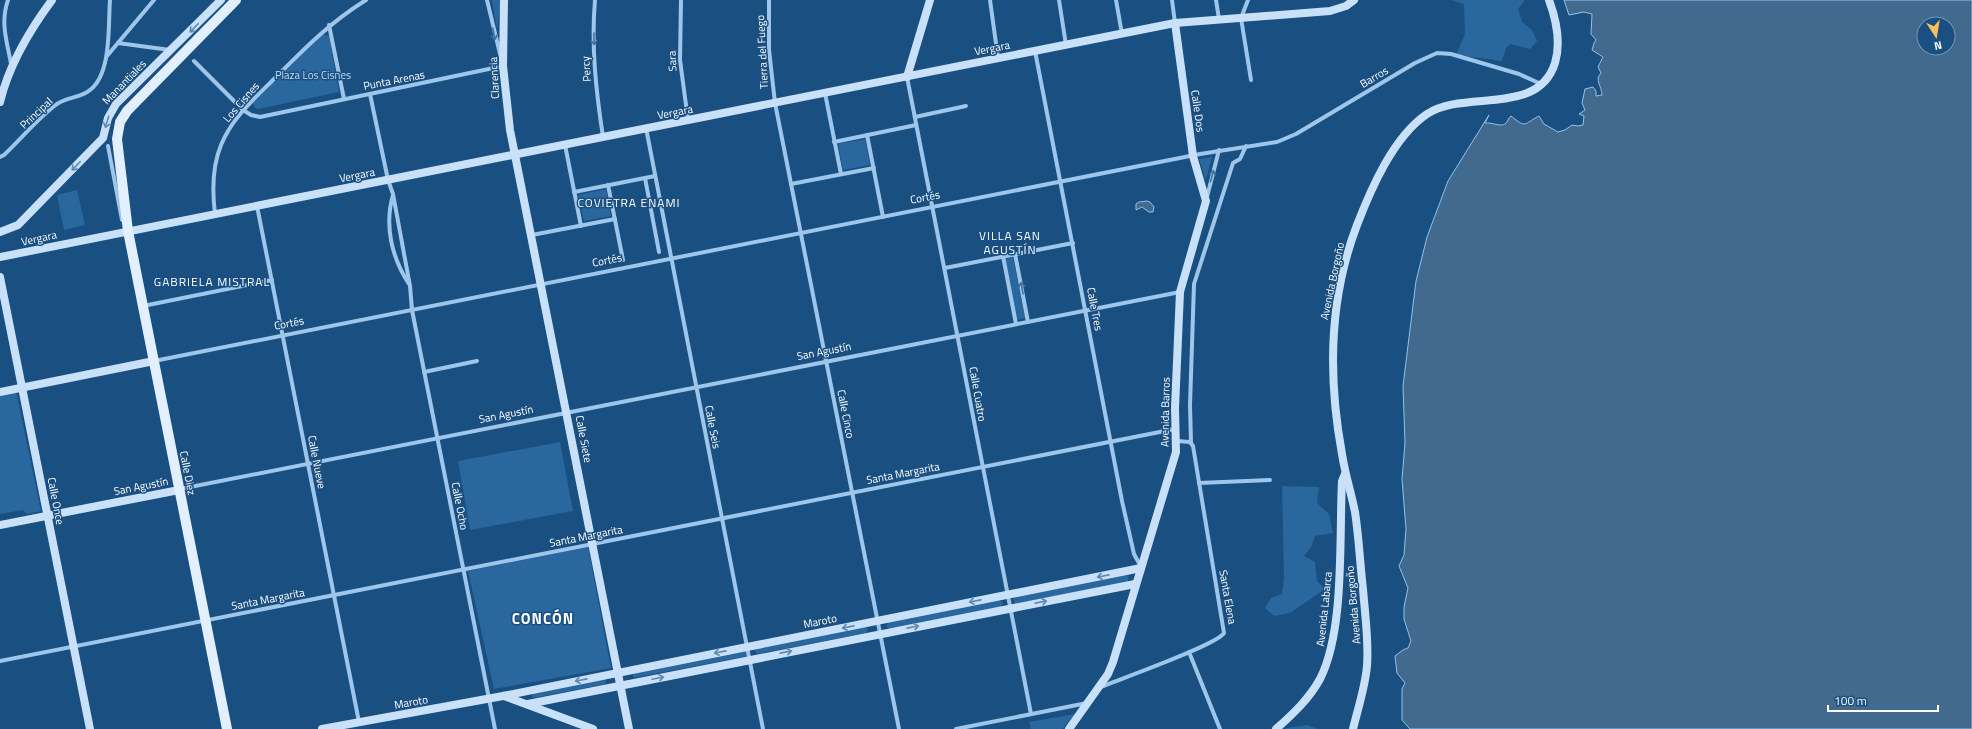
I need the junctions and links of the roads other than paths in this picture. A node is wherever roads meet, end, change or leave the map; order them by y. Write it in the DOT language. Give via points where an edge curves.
graph roads {
  1 [pos="8,0"];
  2 [pos="52,0"];
  3 [pos="110,0"];
  4 [pos="154,0"];
  5 [pos="221,0"];
  6 [pos="236,0"];
  7 [pos="366,0"];
  8 [pos="487,0"];
  9 [pos="504,0"];
  10 [pos="596,0"];
  11 [pos="681,0"];
  12 [pos="769,0"];
  13 [pos="930,0"];
  14 [pos="990,0"];
  15 [pos="1059,0"];
  16 [pos="1116,0"];
  17 [pos="1172,0"];
  18 [pos="1216,0"];
  19 [pos="1248,0"];
  20 [pos="1354,0"];
  21 [pos="1549,0"];
  22 [pos="1241,18"];
  23 [pos="1219,20"];
  24 [pos="1175,23"];
  25 [pos="329,25"];
  26 [pos="1122,34"];
  27 [pos="118,43"];
  28 [pos="1066,45"];
  29 [pos="172,50"];
  30 [pos="1035,51"];
  31 [pos="107,56"];
  32 [pos="998,59"];
  33 [pos="194,61"];
  34 [pos="12,66"];
  35 [pos="504,66"];
  36 [pos="907,77"];
  37 [pos="1251,80"];
  38 [pos="1541,84"];
  39 [pos="825,93"];
  40 [pos="370,94"];
  41 [pos="344,99"];
  42 [pos="0,102"];
  43 [pos="775,103"];
  44 [pos="966,106"];
  45 [pos="243,110"];
  46 [pos="127,111"];
  47 [pos="915,117"];
  48 [pos="688,120"];
  49 [pos="916,125"];
  50 [pos="646,128"];
  51 [pos="867,135"];
  52 [pos="603,137"];
  53 [pos="834,142"];
  54 [pos="565,145"];
  55 [pos="108,146"];
  56 [pos="1246,146"];
  57 [pos="1219,150"];
  58 [pos="515,154"];
  59 [pos="1193,156"];
  60 [pos="0,157"];
  61 [pos="874,168"];
  62 [pos="841,174"];
  63 [pos="655,176"];
  64 [pos="645,178"];
  65 [pos="388,180"];
  66 [pos="1060,182"];
  67 [pos="791,184"];
  68 [pos="608,185"];
  69 [pos="574,192"];
  70 [pos="393,194"];
  71 [pos="1206,201"];
  72 [pos="257,206"];
  73 [pos="933,207"];
  74 [pos="215,214"];
  75 [pos="883,217"];
  76 [pos="615,219"];
  77 [pos="128,226"];
  78 [pos="581,226"];
  79 [pos="0,232"];
  80 [pos="801,233"];
  81 [pos="532,235"];
  82 [pos="1073,243"];
  83 [pos="660,252"];
  84 [pos="1015,254"];
  85 [pos="1003,256"];
  86 [pos="0,257"];
  87 [pos="671,259"];
  88 [pos="623,260"];
  89 [pos="945,268"];
  90 [pos="0,277"];
  91 [pos="272,280"];
  92 [pos="542,284"];
  93 [pos="410,286"];
  94 [pos="1180,292"];
  95 [pos="143,306"];
  96 [pos="412,310"];
  97 [pos="1086,310"];
  98 [pos="1028,322"];
  99 [pos="1016,324"];
  100 [pos="283,336"];
  101 [pos="958,336"];
  102 [pos="154,361"];
  103 [pos="477,361"];
  104 [pos="826,362"];
  105 [pos="424,372"];
  106 [pos="23,387"];
  107 [pos="696,387"];
  108 [pos="0,392"];
  109 [pos="567,413"];
  110 [pos="1175,429"];
  111 [pos="437,438"];
  112 [pos="1177,441"];
  113 [pos="1111,442"];
  114 [pos="1191,443"];
  115 [pos="308,464"];
  116 [pos="982,467"];
  117 [pos="1346,474"];
  118 [pos="1270,480"];
  119 [pos="1199,483"];
  120 [pos="180,490"];
  121 [pos="852,493"];
  122 [pos="48,516"];
  123 [pos="722,518"];
  124 [pos="0,525"];
  125 [pos="593,544"];
  126 [pos="1141,568"];
  127 [pos="463,570"];
  128 [pos="1136,584"];
  129 [pos="334,595"];
  130 [pos="1008,595"];
  131 [pos="1010,608"];
  132 [pos="205,621"];
  133 [pos="878,621"];
  134 [pos="880,634"];
  135 [pos="74,647"];
  136 [pos="747,647"];
  137 [pos="1189,652"];
  138 [pos="749,659"];
  139 [pos="0,661"];
  140 [pos="619,672"];
  141 [pos="620,685"];
  142 [pos="1099,687"];
  143 [pos="503,696"];
  144 [pos="489,698"];
  145 [pos="1087,703"];
  146 [pos="528,704"];
  147 [pos="1031,714"];
  148 [pos="360,722"];
  149 [pos="90,729"];
  150 [pos="227,729"];
  151 [pos="322,729"];
  152 [pos="495,729"];
  153 [pos="593,729"];
  154 [pos="629,729"];
  155 [pos="763,729"];
  156 [pos="899,729"];
  157 [pos="956,729"];
  158 [pos="1069,729"];
  159 [pos="1220,729"];
  160 [pos="1276,729"];
  161 [pos="1353,729"];
  1 -- 34 [label="street" via="3,28"];
  2 -- 34 [label="street" via="27,37"];
  3 -- 31 [label="street, Principal"];
  4 -- 27 [label="street"];
  5 -- 29 [label="street, Manantiales, one-way"];
  6 -- 46 [label="main road, Manantiales"];
  7 -- 25 [label="street, Los Cisnes"];
  8 -- 35 [label="street, one-way" via="496,44"];
  9 -- 35 [label="street, Clarencia"];
  10 -- 52 [label="street, Percy, one-way" via="594,70"];
  11 -- 48 [label="street, Sara" via="680,60"];
  12 -- 43 [label="street, Tierra del Fuego" via="769,50"];
  13 -- 36 [label="street"];
  14 -- 32 [label="street"];
  15 -- 28 [label="street"];
  16 -- 26 [label="street"];
  17 -- 24 [label="street"];
  18 -- 23 [label="street"];
  19 -- 22 [label="street"];
  20 -- 22 [label="street, Vergara" via="1346,6 1330,11"];
  21 -- 38 [label="street, Avenida Borgoño" via="1556,25 1557,51 1554,66"];
  22 -- 23 [label="street, Vergara"];
  22 -- 37 [label="street"];
  23 -- 24 [label="street, Vergara"];
  24 -- 26 [label="street, Vergara"];
  24 -- 59 [label="street, Calle Dos"];
  25 -- 41 [label="street"];
  25 -- 45 [label="street, Los Cisnes"];
  26 -- 28 [label="street, Vergara"];
  27 -- 29 [label="street"];
  27 -- 31 [label="street"];
  28 -- 30 [label="street, Vergara"];
  29 -- 79 [label="street, Manantiales, one-way" via="113,108 103,138 18,225"];
  30 -- 32 [label="street, Vergara"];
  30 -- 66 [label="street, Calle Tres"];
  31 -- 60 [label="street, Principal" via="101,78 95,86 83,95 56,105"];
  32 -- 36 [label="street, Vergara"];
  33 -- 45 [label="street"];
  34 -- 42 [label="street"];
  35 -- 40 [label="street, Punta Arenas"];
  35 -- 58 [label="street, Clarencia" via="508,116"];
  36 -- 39 [label="street, Vergara"];
  36 -- 47 [label="street, Calle Cuatro"];
  38 -- 56 [label="street, Barros" via="1519,74 1451,54 1437,53 1415,63 1286,139"];
  38 -- 117 [label="street, Avenida Borgoño" via="1524,94 1449,104 1429,113 1408,131 1396,147 1372,189 1349,252 1337,300 1334,331 1336,407"];
  39 -- 43 [label="street, Vergara"];
  39 -- 53 [label="street"];
  40 -- 41 [label="street, Punta Arenas"];
  40 -- 65 [label="street, Calle Ocho"];
  41 -- 45 [label="street, Punta Arenas" via="260,117"];
  43 -- 48 [label="street, Vergara"];
  43 -- 67 [label="street, Calle Cinco"];
  44 -- 47 [label="street"];
  45 -- 74 [label="street, Los Cisnes" via="225,137 217,156 213,186"];
  46 -- 77 [label="main road, Calle Diez" via="120,122 117,139"];
  47 -- 49 [label="street, Calle Cuatro"];
  48 -- 50 [label="street, Vergara"];
  49 -- 51 [label="street"];
  49 -- 73 [label="street, Calle Cuatro"];
  50 -- 52 [label="street, Vergara"];
  50 -- 63 [label="street, Calle Seis"];
  51 -- 53 [label="street"];
  51 -- 61 [label="street"];
  52 -- 54 [label="street, Vergara"];
  53 -- 62 [label="street"];
  54 -- 58 [label="street, Vergara"];
  54 -- 69 [label="street"];
  55 -- 77 [label="street, Calle Diez" via="122,220"];
  56 -- 57 [label="street, Barros"];
  56 -- 114 [label="street" via="1240,159 1233,162 1194,284"];
  57 -- 59 [label="street, Cortés"];
  71 -- 57 [label="street, Avenida Barros, one-way"];
  58 -- 65 [label="street, Vergara"];
  58 -- 81 [label="street, Calle Siete"];
  59 -- 66 [label="street, Cortés"];
  59 -- 71 [label="street, Calle Dos"];
  61 -- 62 [label="street"];
  61 -- 75 [label="street"];
  62 -- 67 [label="street"];
  63 -- 64 [label="street"];
  63 -- 87 [label="street, Calle Seis"];
  64 -- 68 [label="street"];
  64 -- 83 [label="street"];
  65 -- 70 [label="street, Calle Ocho"];
  65 -- 72 [label="street, Vergara"];
  66 -- 73 [label="street, Cortés"];
  66 -- 82 [label="street, Calle Tres"];
  67 -- 80 [label="street, Calle Cinco"];
  68 -- 69 [label="street"];
  68 -- 76 [label="street"];
  69 -- 78 [label="street"];
  70 -- 93 [label="street, Calle Ocho"];
  70 -- 93 [label="street, Calle Ocho" via="389,217 391,239 398,263"];
  71 -- 94 [label="street, Avenida Barros"];
  72 -- 74 [label="street, Vergara"];
  72 -- 91 [label="street, Calle Nueve"];
  73 -- 75 [label="street, Cortés"];
  73 -- 89 [label="street, Calle Cuatro"];
  74 -- 77 [label="street, Vergara"];
  75 -- 80 [label="street, Cortés"];
  76 -- 78 [label="street"];
  76 -- 88 [label="street"];
  77 -- 86 [label="street, Vergara"];
  77 -- 95 [label="main road, Calle Diez"];
  78 -- 81 [label="street"];
  80 -- 87 [label="street, Cortés"];
  80 -- 104 [label="street, Calle Cinco"];
  81 -- 92 [label="street, Calle Siete"];
  82 -- 84 [label="street"];
  82 -- 97 [label="street, Calle Tres"];
  84 -- 85 [label="street"];
  98 -- 84 [label="street, one-way"];
  85 -- 89 [label="street"];
  85 -- 99 [label="street"];
  87 -- 92 [label="street, Cortés"];
  87 -- 107 [label="street, Calle Seis"];
  89 -- 101 [label="street, Calle Cuatro"];
  90 -- 106 [label="street, Calle Once"];
  91 -- 95 [label="street"];
  91 -- 100 [label="street, Calle Nueve"];
  92 -- 96 [label="street, Cortés"];
  92 -- 109 [label="street, Calle Siete"];
  93 -- 96 [label="street, Calle Ocho"];
  94 -- 97 [label="street, San Agustín"];
  94 -- 110 [label="street, Avenida Barros"];
  95 -- 102 [label="main road, Calle Diez"];
  96 -- 100 [label="street, Cortés"];
  96 -- 105 [label="street, Calle Ocho"];
  97 -- 98 [label="street, San Agustín"];
  97 -- 113 [label="street, Calle Tres"];
  98 -- 99 [label="street, San Agustín"];
  99 -- 101 [label="street, San Agustín"];
  100 -- 102 [label="street, Cortés"];
  100 -- 115 [label="street, Calle Nueve"];
  101 -- 104 [label="street, San Agustín"];
  101 -- 116 [label="street, Calle Cuatro"];
  102 -- 106 [label="street, Cortés"];
  102 -- 120 [label="main road, Calle Diez"];
  103 -- 105 [label="street"];
  104 -- 107 [label="street, San Agustín"];
  104 -- 121 [label="street, Calle Cinco"];
  105 -- 111 [label="street, Calle Ocho"];
  106 -- 108 [label="street, Cortés"];
  106 -- 122 [label="street, Calle Once"];
  107 -- 109 [label="street, San Agustín"];
  107 -- 123 [label="street, Calle Seis"];
  109 -- 111 [label="street, San Agustín"];
  109 -- 125 [label="street, Calle Siete"];
  110 -- 112 [label="street, Avenida Barros"];
  110 -- 113 [label="street, Santa Margarita"];
  111 -- 115 [label="street, San Agustín"];
  111 -- 127 [label="street, Calle Ocho"];
  112 -- 114 [label="street"];
  112 -- 126 [label="street, Avenida Barros" via="1176,452"];
  113 -- 116 [label="street, Santa Margarita"];
  113 -- 126 [label="street, Calle Tres" via="1134,554"];
  114 -- 119 [label="street, Santa Elena"];
  115 -- 120 [label="street, San Agustín"];
  115 -- 129 [label="street, Calle Nueve"];
  116 -- 121 [label="street, Santa Margarita"];
  116 -- 130 [label="street, Calle Cuatro"];
  117 -- 160 [label="street, Avenida Labarca" via="1342,482 1337,598 1329,658 1320,680 1306,700"];
  117 -- 161 [label="street, Avenida Borgoño" via="1355,514 1368,646 1366,675"];
  118 -- 119 [label="street"];
  119 -- 137 [label="street, Santa Elena" via="1225,631 1223,636"];
  120 -- 122 [label="street, San Agustín"];
  120 -- 132 [label="main road, Calle Diez"];
  121 -- 123 [label="street, Santa Margarita"];
  121 -- 133 [label="street, Calle Cinco"];
  122 -- 124 [label="street, San Agustín"];
  122 -- 135 [label="street, Calle Once"];
  123 -- 125 [label="street, Santa Margarita"];
  123 -- 136 [label="street, Calle Seis"];
  125 -- 127 [label="street, Santa Margarita"];
  125 -- 140 [label="street, Calle Siete"];
  126 -- 128 [label="street, Avenida Barros"];
  126 -- 130 [label="street, Maroto, one-way"];
  127 -- 129 [label="street, Santa Margarita"];
  127 -- 144 [label="street, Calle Ocho"];
  131 -- 128 [label="street, Maroto, one-way"];
  128 -- 142 [label="street, Avenida Barros" via="1113,662"];
  129 -- 132 [label="street, Santa Margarita"];
  129 -- 148 [label="street, Calle Nueve"];
  130 -- 131 [label="street, Calle Cuatro"];
  130 -- 133 [label="street, Maroto, one-way"];
  134 -- 131 [label="street, Maroto, one-way"];
  131 -- 147 [label="street, Calle Cuatro"];
  132 -- 135 [label="street, Santa Margarita"];
  132 -- 150 [label="main road, Calle Diez"];
  133 -- 134 [label="street, Calle Cinco"];
  133 -- 136 [label="street, Maroto, one-way"];
  138 -- 134 [label="street, Maroto, one-way"];
  134 -- 156 [label="street, Calle Cinco"];
  135 -- 139 [label="street, Santa Margarita"];
  135 -- 149 [label="street, Calle Once"];
  136 -- 138 [label="street, Calle Seis"];
  136 -- 140 [label="street, Maroto, one-way"];
  137 -- 142 [label="street, Santa Elena"];
  137 -- 159 [label="street"];
  141 -- 138 [label="street, Maroto, one-way"];
  138 -- 155 [label="street, Calle Seis"];
  140 -- 141 [label="street, Calle Siete"];
  140 -- 143 [label="street, Maroto, one-way"];
  141 -- 146 [label="street, Maroto"];
  141 -- 154 [label="street, Calle Siete"];
  142 -- 145 [label="street, Avenida Barros"];
  143 -- 144 [label="street, Maroto"];
  143 -- 146 [label="street, Maroto"];
  144 -- 148 [label="street, Maroto"];
  144 -- 152 [label="street, Calle Ocho"];
  145 -- 147 [label="street"];
  145 -- 158 [label="street, Avenida Barros"];
  146 -- 153 [label="street"];
  147 -- 157 [label="street"];
  148 -- 151 [label="street, Maroto"];
}
